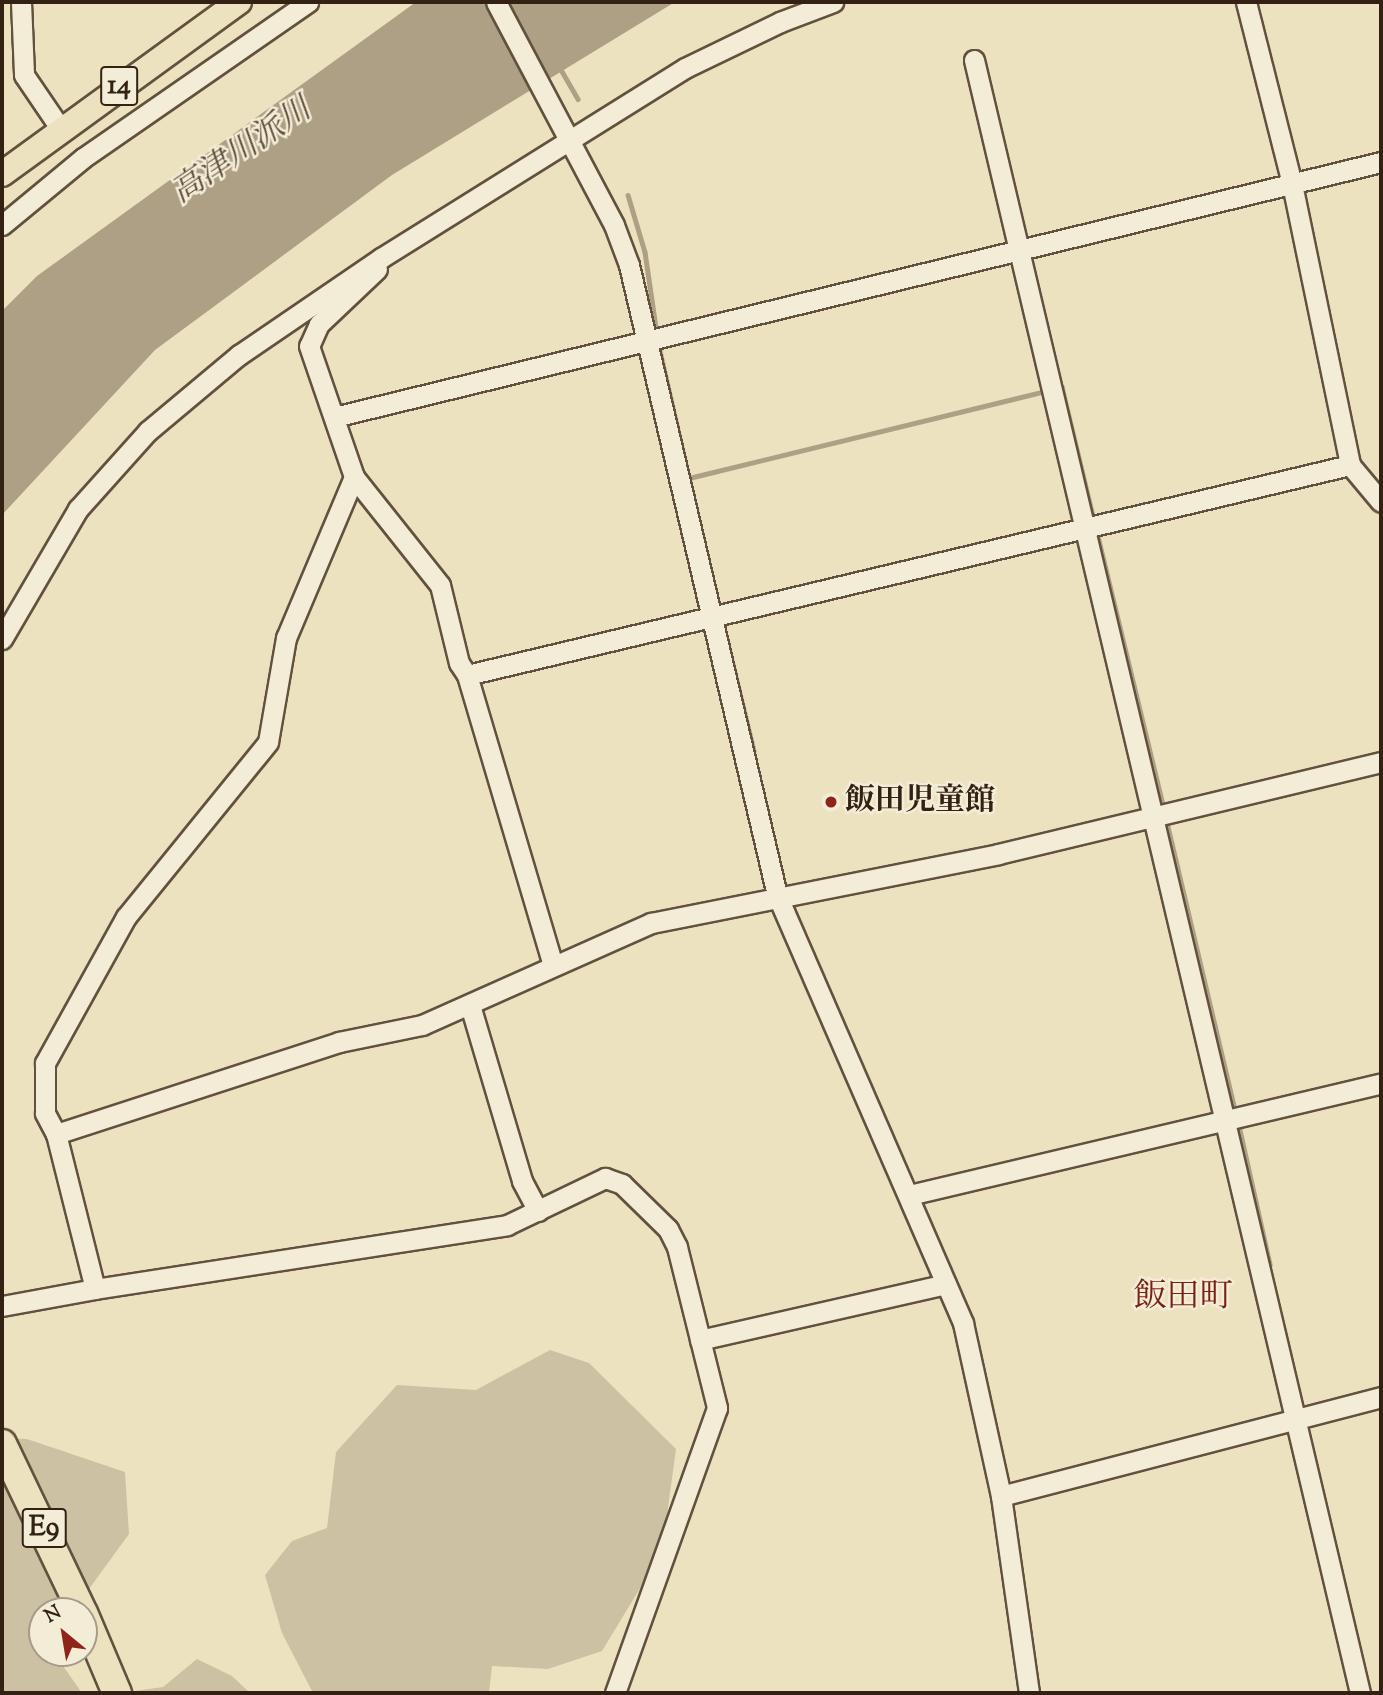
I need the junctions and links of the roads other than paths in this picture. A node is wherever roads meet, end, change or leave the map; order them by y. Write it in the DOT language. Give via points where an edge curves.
graph roads {
  1 [pos="21,2"];
  2 [pos="239,2"];
  3 [pos="308,2"];
  4 [pos="496,2"];
  5 [pos="833,2"];
  6 [pos="1246,2"];
  7 [pos="974,60"];
  8 [pos="60,128"];
  9 [pos="566,134"];
  10 [pos="1381,162"];
  11 [pos="2,174"];
  12 [pos="1292,184"];
  13 [pos="2,225"];
  14 [pos="1020,250"];
  15 [pos="381,258"];
  16 [pos="646,341"];
  17 [pos="334,418"];
  18 [pos="1350,465"];
  19 [pos="355,477"];
  20 [pos="1381,502"];
  21 [pos="1088,530"];
  22 [pos="711,618"];
  23 [pos="2,639"];
  24 [pos="467,675"];
  25 [pos="1381,762"];
  26 [pos="1153,814"];
  27 [pos="777,895"];
  28 [pos="553,966"];
  29 [pos="470,1005"];
  30 [pos="1381,1083"];
  31 [pos="1226,1123"];
  32 [pos="56,1134"];
  33 [pos="909,1195"];
  34 [pos="538,1211"];
  35 [pos="946,1284"];
  36 [pos="95,1289"];
  37 [pos="2,1306"];
  38 [pos="700,1340"];
  39 [pos="1381,1397"];
  40 [pos="1294,1420"];
  41 [pos="2,1444"];
  42 [pos="10,1475"];
  43 [pos="1001,1496"];
  44 [pos="63,1582"];
  45 [pos="66,1597"];
  46 [pos="73,1597"];
  47 [pos="98,1648"];
  48 [pos="91,1667"];
  49 [pos="102,1693"];
  50 [pos="117,1693"];
  51 [pos="615,1693"];
  52 [pos="1029,1693"];
  53 [pos="1360,1693"];
  1 -- 8 [label="street" via="24,75"];
  2 -- 8 [label="main road, 14"];
  3 -- 13 [label="street" via="83,158"];
  4 -- 9 [label="street"];
  5 -- 9 [label="street" via="719,50"];
  6 -- 12 [label="street"];
  7 -- 14 [label="street"];
  8 -- 11 [label="main road, 14"];
  9 -- 15 [label="street"];
  9 -- 16 [label="street" via="621,245"];
  10 -- 12 [label="street"];
  12 -- 14 [label="street"];
  12 -- 18 [label="street"];
  14 -- 16 [label="street"];
  14 -- 21 [label="street"];
  15 -- 17 [label="street" via="374,276 319,324 309,346"];
  15 -- 23 [label="street" via="239,355 148,431 78,509"];
  16 -- 17 [label="street"];
  16 -- 22 [label="street"];
  17 -- 19 [label="street"];
  18 -- 20 [label="street"];
  18 -- 21 [label="street"];
  19 -- 24 [label="street" via="440,585 459,663"];
  19 -- 32 [label="street" via="286,638 268,742 126,917 45,1063 45,1113"];
  21 -- 22 [label="street"];
  21 -- 26 [label="street"];
  22 -- 24 [label="street"];
  22 -- 27 [label="street"];
  24 -- 28 [label="street"];
  25 -- 26 [label="street"];
  26 -- 27 [label="street" via="998,854"];
  26 -- 31 [label="street"];
  27 -- 28 [label="street" via="651,923"];
  27 -- 33 [label="street"];
  28 -- 29 [label="street"];
  29 -- 32 [label="street" via="422,1025 339,1042"];
  29 -- 34 [label="street" via="522,1181"];
  30 -- 31 [label="street"];
  31 -- 33 [label="street"];
  31 -- 40 [label="street"];
  32 -- 36 [label="street"];
  33 -- 35 [label="street"];
  34 -- 36 [label="street" via="508,1225"];
  34 -- 38 [label="street" via="605,1178 622,1184 668,1229 677,1247"];
  35 -- 38 [label="street"];
  35 -- 43 [label="street" via="963,1324"];
  36 -- 37 [label="street"];
  38 -- 51 [label="street" via="717,1408"];
  39 -- 40 [label="street"];
  40 -- 43 [label="street"];
  40 -- 53 [label="street"];
  41 -- 42 [label="highway, E9"];
  42 -- 44 [label="highway, E9"];
  43 -- 52 [label="street"];
  44 -- 45 [label="highway, E9"];
  44 -- 46 [label="highway, E9"];
  47 -- 50 [label="highway, E9"];
  48 -- 49 [label="highway"];
}
